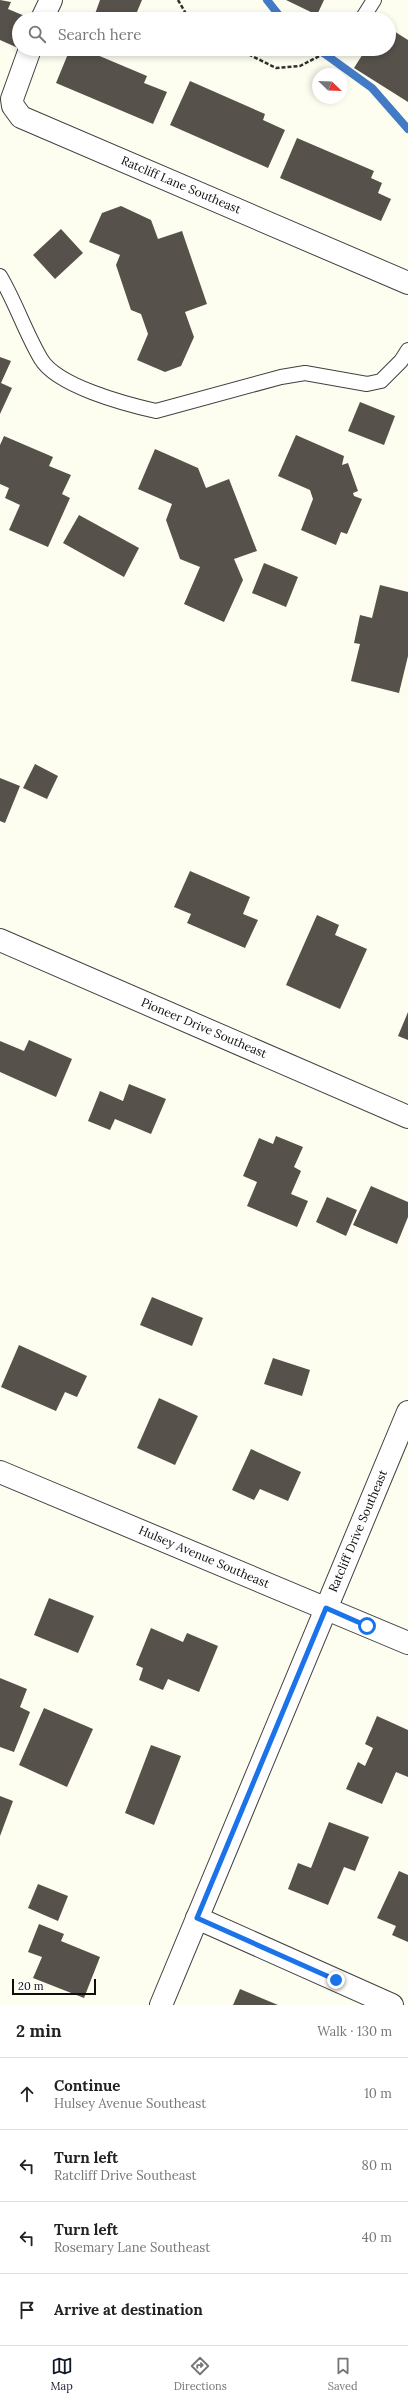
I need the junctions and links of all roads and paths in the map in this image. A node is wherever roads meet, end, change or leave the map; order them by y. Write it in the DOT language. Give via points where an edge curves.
graph roads {
  1 [pos="51,0"];
  2 [pos="178,0"];
  3 [pos="374,0"];
  4 [pos="45,12"];
  5 [pos="185,12"];
  6 [pos="366,12"];
  7 [pos="27,56"];
  8 [pos="252,56"];
  9 [pos="319,56"];
  10 [pos="0,276"];
  11 [pos="408,283"];
  12 [pos="408,350"];
  13 [pos="0,940"];
  14 [pos="408,1116"];
  15 [pos="408,1412"];
  16 [pos="0,1472"];
  17 [pos="326,1608"];
  18 [pos="408,1643"];
  19 [pos="197,1918"];
  20 [pos="161,2005"];
  21 [pos="392,2005"];
  1 -- 4 [label="street"];
  2 -- 5 [label="path"];
  3 -- 6 [label="lane"];
  7 -- 11 [label="street, Ratcliff Lane Southeast" via="12,99 13,106 21,117"];
  8 -- 9 [label="path" via="276,68 300,66"];
  10 -- 12 [label="lane" via="41,359 52,371 73,383 156,411 297,374 367,384 381,381"];
  13 -- 14 [label="street, Pioneer Drive Southeast"];
  15 -- 17 [label="street, Ratcliff Drive Southeast"];
  16 -- 17 [label="street, Hulsey Avenue Southeast"];
  17 -- 18 [label="street, Hulsey Avenue Southeast"];
  17 -- 19 [label="street, Ratcliff Drive Southeast"];
  19 -- 20 [label="street, Ratcliff Drive Southeast"];
  19 -- 21 [label="street"];
}
